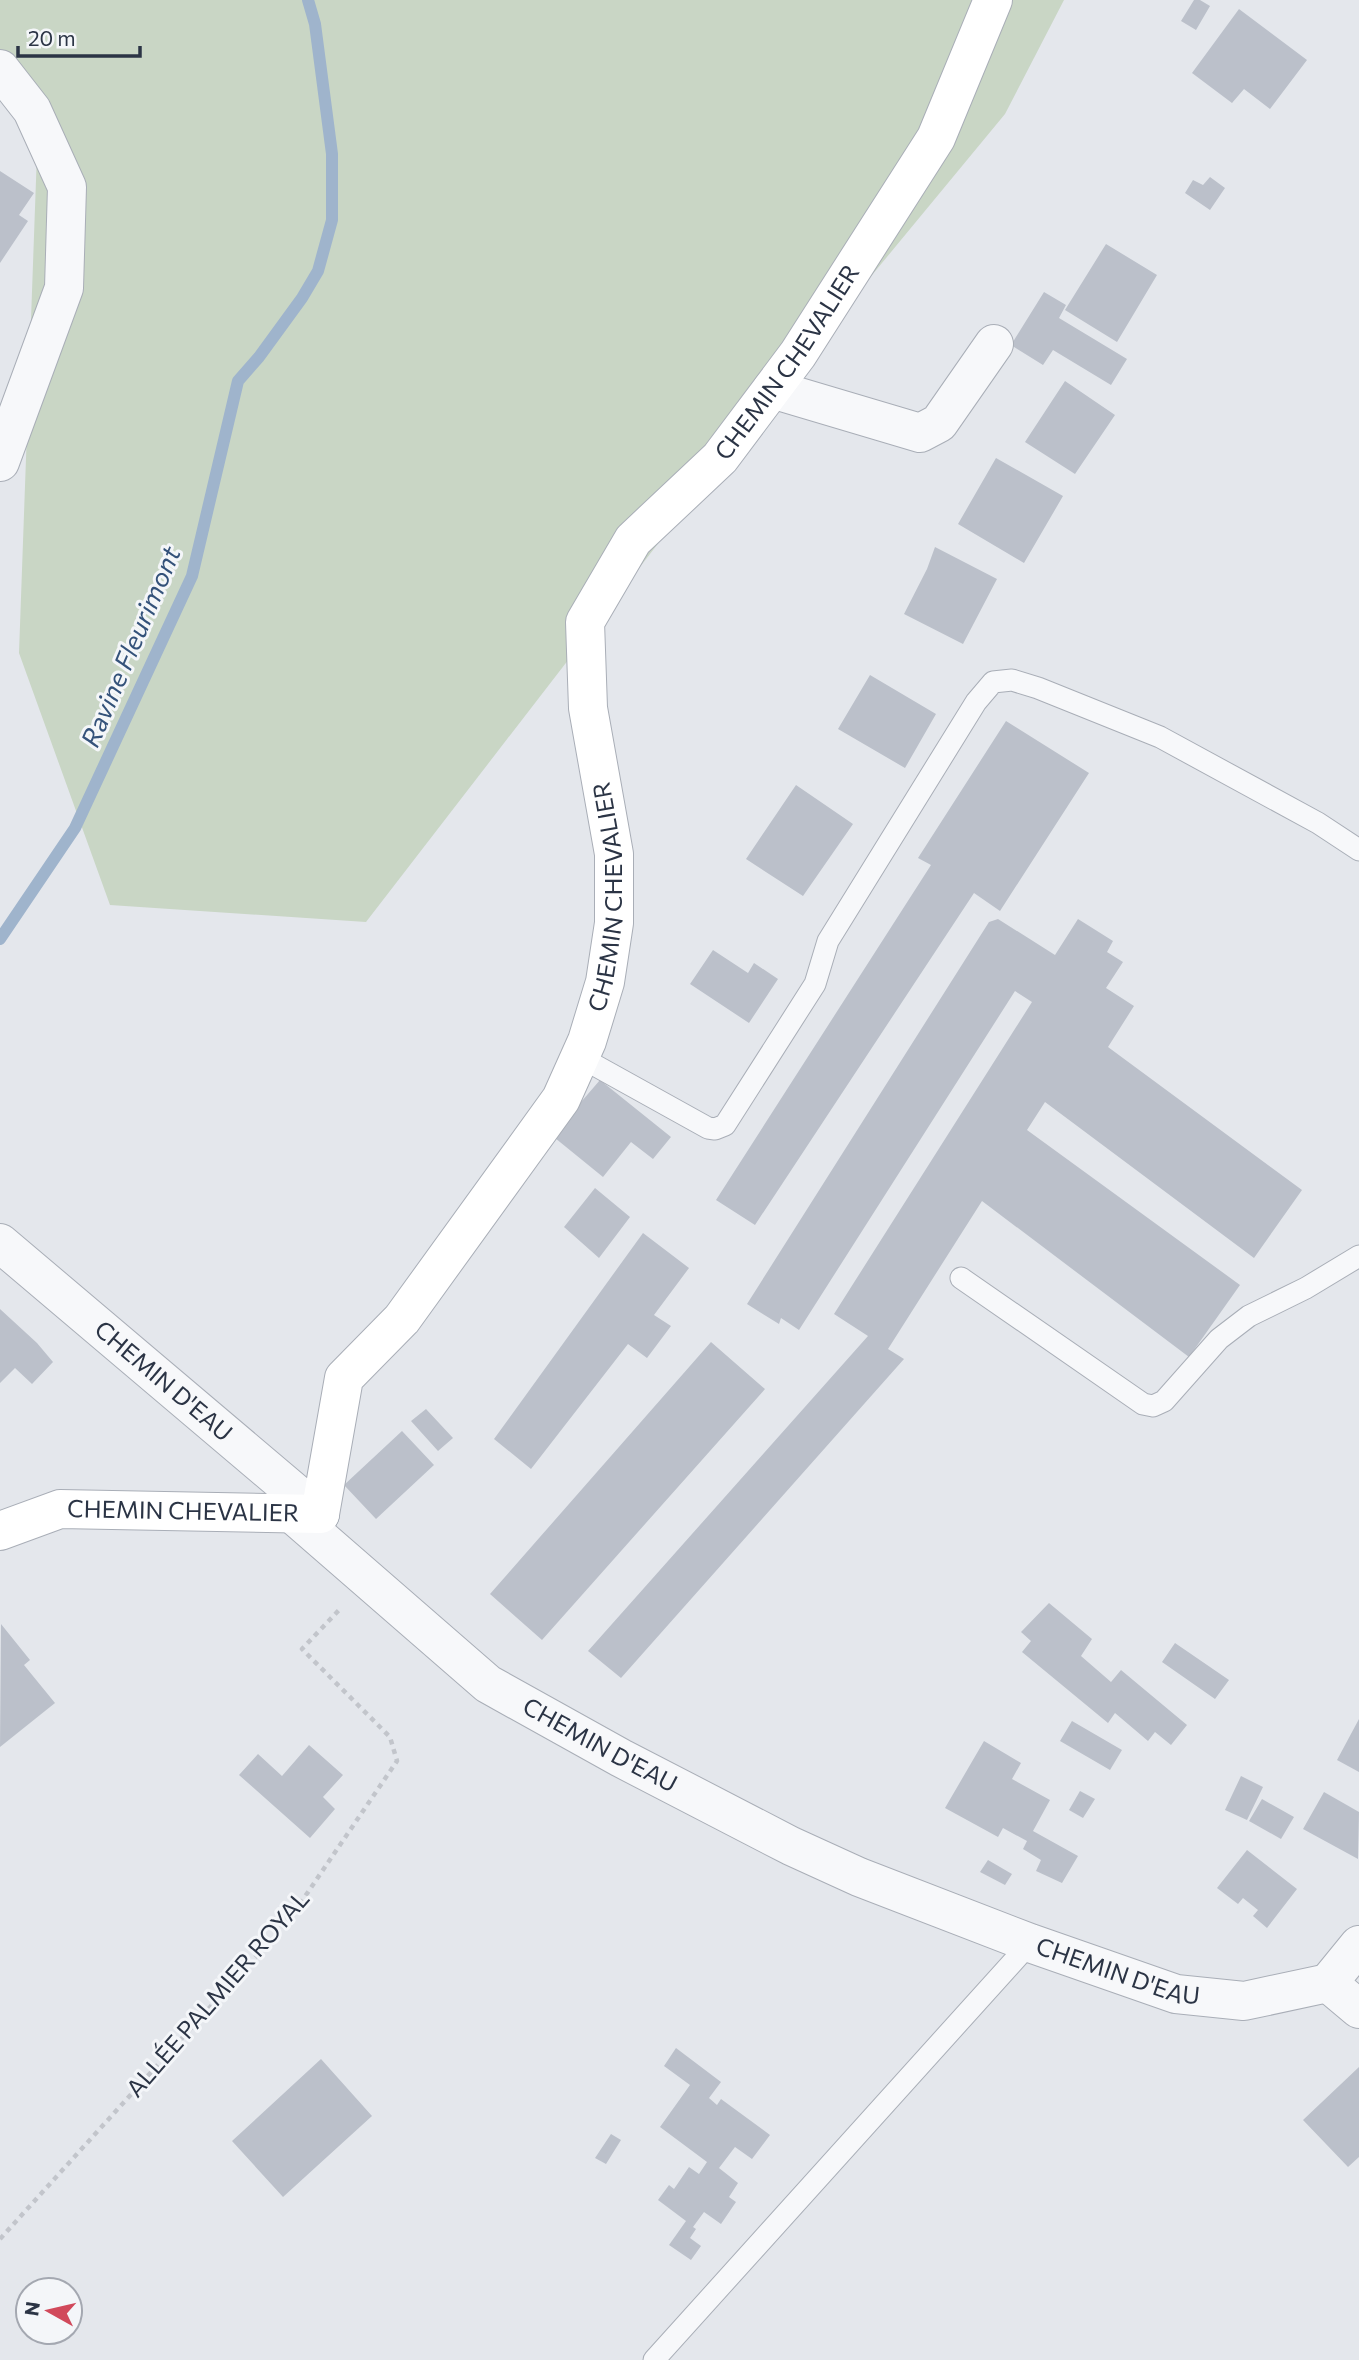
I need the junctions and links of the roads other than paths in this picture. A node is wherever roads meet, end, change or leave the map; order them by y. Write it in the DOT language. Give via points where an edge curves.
graph roads {
  1 [pos="993,0"];
  2 [pos="0,69"];
  3 [pos="994,344"];
  4 [pos="772,389"];
  5 [pos="0,462"];
  6 [pos="1359,850"];
  7 [pos="580,1057"];
  8 [pos="0,1243"];
  9 [pos="1359,1256"];
  10 [pos="961,1278"];
  11 [pos="320,1514"];
  12 [pos="0,1531"];
  13 [pos="1030,1944"];
  14 [pos="1359,1945"];
  15 [pos="1328,1983"];
  16 [pos="1359,2009"];
  17 [pos="654,2360"];
  1 -- 4 [label="street, CHEMIN CHEVALIER" via="936,138"];
  2 -- 5 [label="street" via="32,110 67,187 64,288"];
  3 -- 4 [label="street" via="939,423 920,433"];
  4 -- 7 [label="street, CHEMIN CHEVALIER" via="720,458 633,540 585,622 588,708 614,854 614,923 605,982"];
  6 -- 7 [label="lane" via="1160,737 1038,688 1012,680 993,682 976,702 828,941 815,984 725,1125 708,1128"];
  7 -- 11 [label="street, CHEMIN CHEVALIER" via="561,1099 453,1251 402,1318 344,1378"];
  8 -- 11 [label="street, CHEMIN D'EAU"];
  9 -- 10 [label="lane" via="1249,1316 1219,1339 1164,1401 1153,1406 1143,1404"];
  11 -- 12 [label="street, CHEMIN CHEVALIER" via="60,1509"];
  11 -- 13 [label="street, CHEMIN D'EAU" via="297,1518 488,1684 802,1851"];
  13 -- 15 [label="street, CHEMIN D'EAU" via="1176,1994 1244,2001"];
  13 -- 17 [label="lane"];
  14 -- 15 [label="street"];
  15 -- 16 [label="street"];
}
